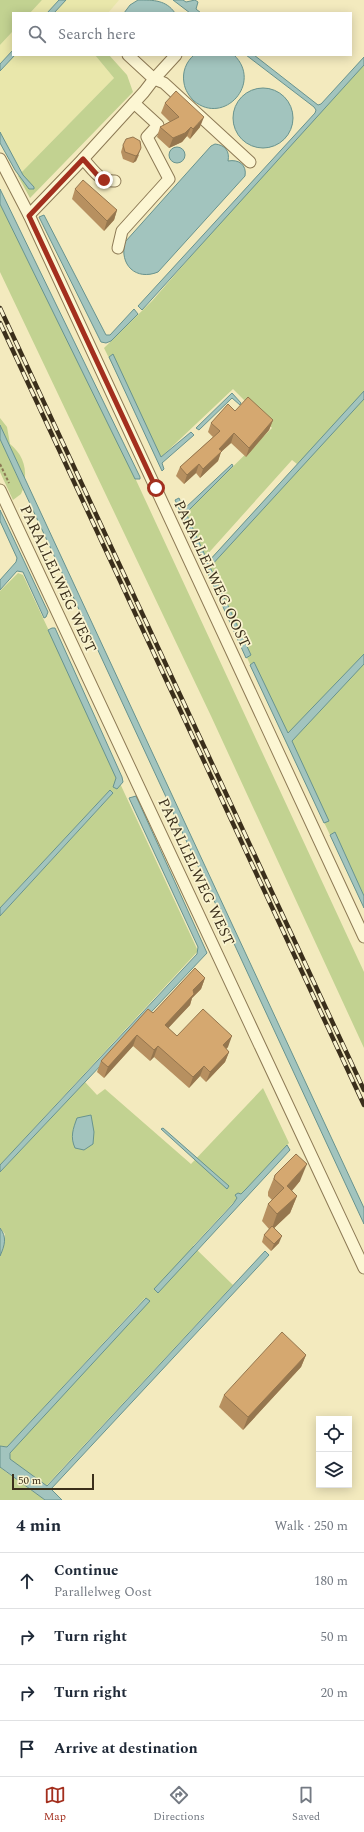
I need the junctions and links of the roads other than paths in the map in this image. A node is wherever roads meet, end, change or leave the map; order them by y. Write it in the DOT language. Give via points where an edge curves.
graph roads {
  1 [pos="129,56"];
  2 [pos="175,56"];
  3 [pos="154,79"];
  4 [pos="134,103"];
  5 [pos="0,159"];
  6 [pos="83,159"];
  7 [pos="250,162"];
  8 [pos="114,181"];
  9 [pos="29,216"];
  10 [pos="118,248"];
  11 [pos="0,490"];
  12 [pos="364,937"];
  13 [pos="364,1268"];
  1 -- 3 [label="street"];
  2 -- 3 [label="street"];
  3 -- 4 [label="street"];
  3 -- 7 [label="street" via="164,83"];
  4 -- 6 [label="street"];
  4 -- 10 [label="street" via="158,125 147,137 169,179 122,231"];
  5 -- 9 [label="street, PARALLELWEG OOST"];
  6 -- 8 [label="street" via="99,177"];
  6 -- 9 [label="street"];
  9 -- 12 [label="street, PARALLELWEG OOST"];
  11 -- 13 [label="street, PARALLELWEG WEST"];
}
